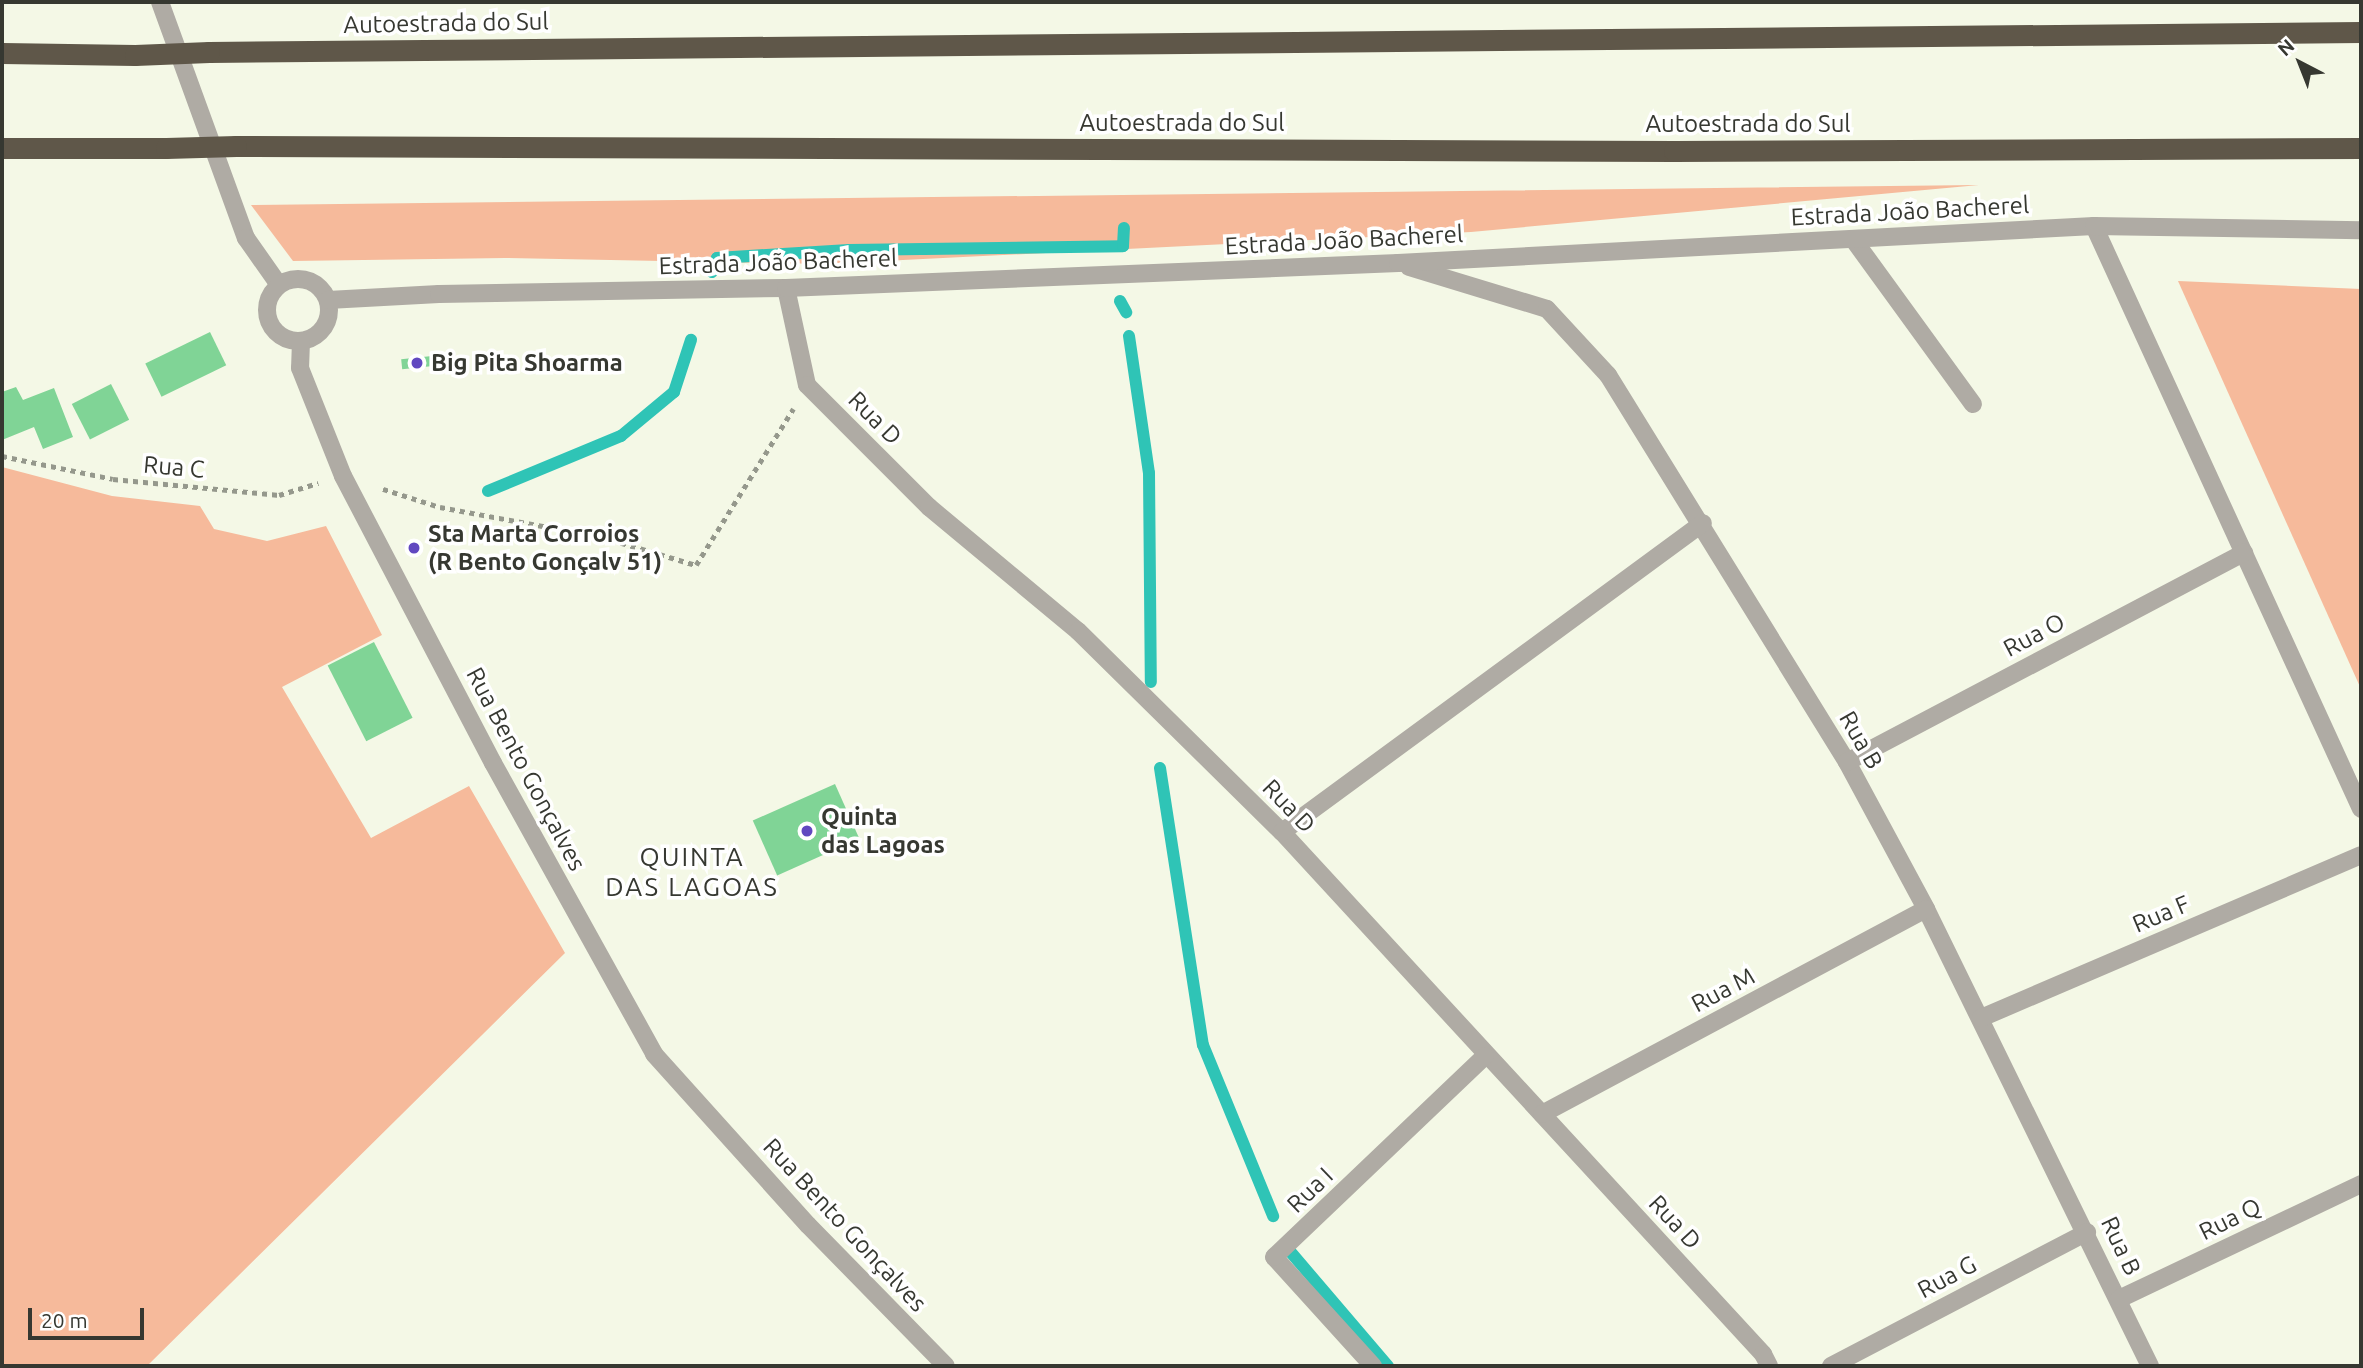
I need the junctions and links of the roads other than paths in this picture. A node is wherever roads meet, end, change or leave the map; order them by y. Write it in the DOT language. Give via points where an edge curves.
graph roads {
  1 [pos="160,2"];
  2 [pos="2361,32"];
  3 [pos="2,53"];
  4 [pos="2,148"];
  5 [pos="2361,148"];
  6 [pos="2094,226"];
  7 [pos="2361,230"];
  8 [pos="1853,239"];
  9 [pos="1398,263"];
  10 [pos="279,285"];
  11 [pos="786,288"];
  12 [pos="328,300"];
  13 [pos="302,341"];
  14 [pos="1973,404"];
  15 [pos="1703,523"];
  16 [pos="2244,553"];
  17 [pos="1847,761"];
  18 [pos="2361,809"];
  19 [pos="1282,832"];
  20 [pos="2361,855"];
  21 [pos="1926,909"];
  22 [pos="1981,1018"];
  23 [pos="1485,1056"];
  24 [pos="1542,1114"];
  25 [pos="2361,1184"];
  26 [pos="2087,1232"];
  27 [pos="2119,1299"];
  28 [pos="946,1366"];
  29 [pos="1373,1366"];
  30 [pos="1769,1366"];
  31 [pos="1830,1366"];
  32 [pos="2150,1366"];
  1 -- 10 [label="street" via="246,238"];
  2 -- 3 [label="highway, Autoestrada do Sul, bridge"];
  4 -- 5 [label="highway, Autoestrada do Sul, bridge"];
  6 -- 7 [label="street, Estrada João Bacherel"];
  6 -- 8 [label="street, Estrada João Bacherel"];
  6 -- 16 [label="street"];
  8 -- 9 [label="street, Estrada João Bacherel"];
  8 -- 14 [label="street"];
  9 -- 11 [label="street, Estrada João Bacherel"];
  9 -- 15 [label="street, Rua B" via="1547,309 1608,375"];
  10 -- 12 [label="street" via="308,280"];
  10 -- 13 [label="street" via="268,300 268,321 281,337"];
  11 -- 12 [label="street, Estrada João Bacherel"];
  11 -- 19 [label="street, Rua D" via="807,385 929,507 1078,631"];
  12 -- 13 [label="street" via="324,327"];
  13 -- 28 [label="street, Rua Bento Gonçalves" via="300,368 343,476 493,763 654,1054 808,1225"];
  15 -- 17 [label="street, Rua B"];
  15 -- 19 [label="street"];
  16 -- 17 [label="street, Rua O"];
  16 -- 18 [label="street"];
  17 -- 21 [label="street, Rua B"];
  19 -- 23 [label="street, Rua D"];
  20 -- 22 [label="street, Rua F"];
  21 -- 22 [label="street, Rua B"];
  21 -- 24 [label="street, Rua M"];
  22 -- 26 [label="street, Rua B"];
  23 -- 24 [label="street, Rua D"];
  23 -- 29 [label="street, Rua I" via="1274,1257"];
  24 -- 30 [label="street, Rua D" via="1763,1354"];
  25 -- 27 [label="street, Rua Q"];
  26 -- 27 [label="street, Rua B"];
  26 -- 31 [label="street, Rua G"];
  27 -- 32 [label="street, Rua B"];
}
